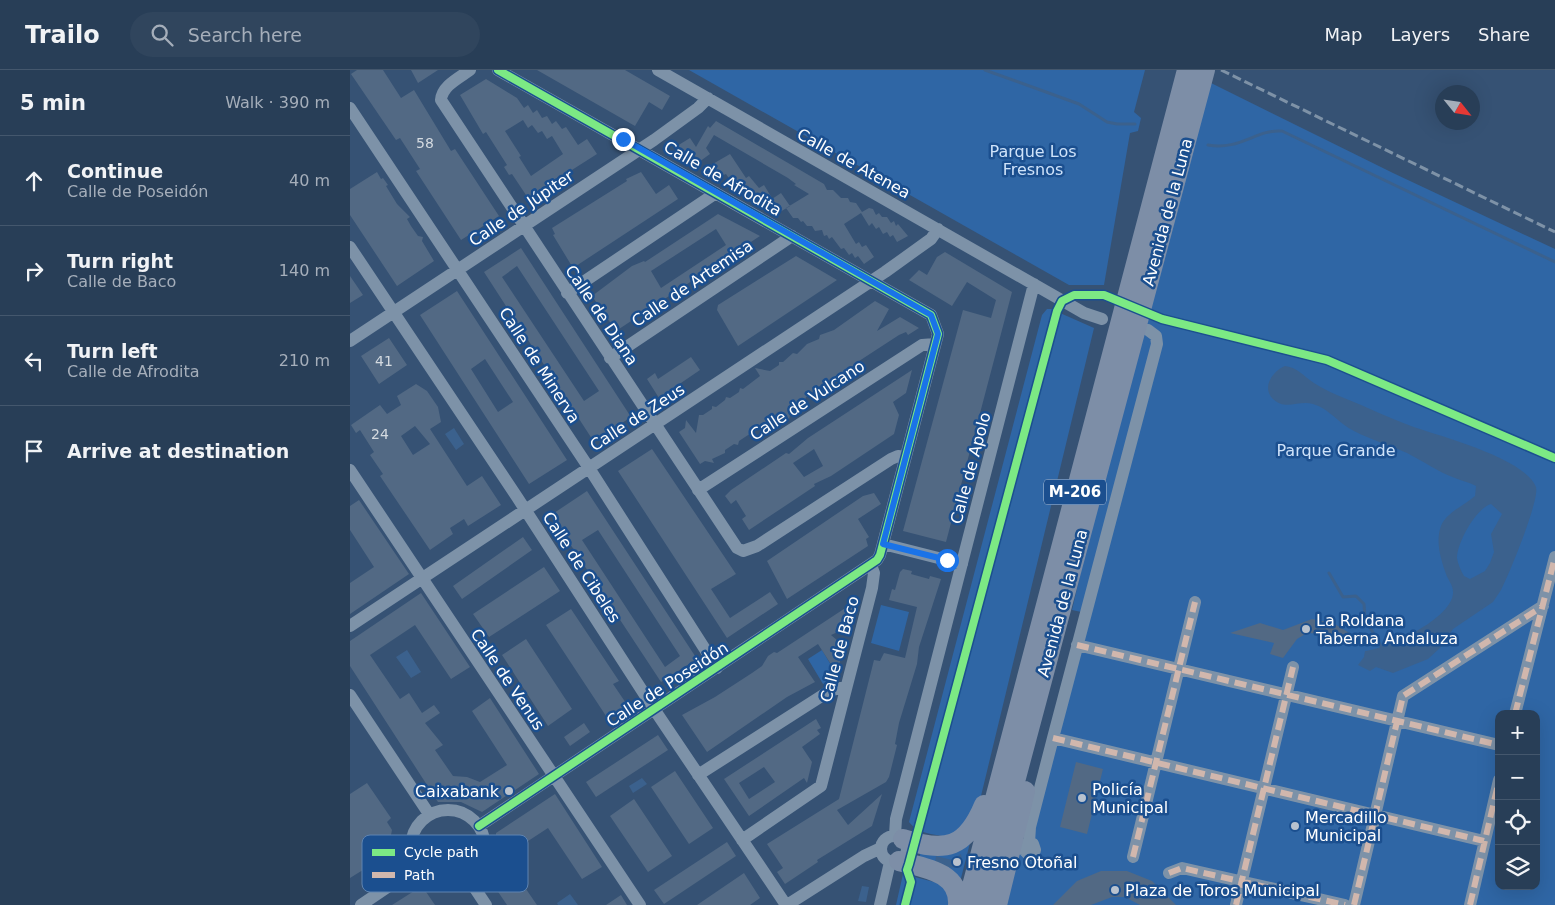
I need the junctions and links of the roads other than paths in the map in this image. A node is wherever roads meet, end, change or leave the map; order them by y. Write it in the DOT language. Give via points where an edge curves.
graph roads {
  1 [pos="470,70"];
  2 [pos="498,70"];
  3 [pos="658,70"];
  4 [pos="1194,77"];
  5 [pos="708,98"];
  6 [pos="350,108"];
  7 [pos="640,149"];
  8 [pos="716,193"];
  9 [pos="523,226"];
  10 [pos="938,229"];
  11 [pos="792,236"];
  12 [pos="350,247"];
  13 [pos="458,270"];
  14 [pos="871,281"];
  15 [pos="1034,284"];
  16 [pos="567,293"];
  17 [pos="394,313"];
  18 [pos="1102,319"];
  19 [pos="1148,330"];
  20 [pos="350,341"];
  21 [pos="935,344"];
  22 [pos="610,358"];
  23 [pos="656,425"];
  24 [pos="904,457"];
  25 [pos="589,468"];
  26 [pos="350,470"];
  27 [pos="698,490"];
  28 [pos="525,509"];
  29 [pos="883,544"];
  30 [pos="1555,557"];
  31 [pos="962,564"];
  32 [pos="871,565"];
  33 [pos="422,578"];
  34 [pos="1195,602"];
  35 [pos="1543,606"];
  36 [pos="350,626"];
  37 [pos="1045,636"];
  38 [pos="1077,646"];
  39 [pos="1293,667"];
  40 [pos="717,668"];
  41 [pos="1178,669"];
  42 [pos="846,687"];
  43 [pos="350,695"];
  44 [pos="1286,695"];
  45 [pos="654,709"];
  46 [pos="1516,710"];
  47 [pos="1397,721"];
  48 [pos="1053,738"];
  49 [pos="1495,743"];
  50 [pos="1156,762"];
  51 [pos="698,775"];
  52 [pos="553,776"];
  53 [pos="1264,788"];
  54 [pos="1495,796"];
  55 [pos="429,814"];
  56 [pos="1375,815"];
  57 [pos="479,826"];
  58 [pos="413,835"];
  59 [pos="482,835"];
  60 [pos="899,837"];
  61 [pos="742,840"];
  62 [pos="1484,841"];
  63 [pos="1022,846"];
  64 [pos="881,848"];
  65 [pos="1133,857"];
  66 [pos="895,862"];
  67 [pos="1169,873"];
  68 [pos="1241,882"];
  69 [pos="381,892"];
  70 [pos="477,892"];
  71 [pos="361,905"];
  72 [pos="486,905"];
  73 [pos="640,905"];
  74 [pos="786,905"];
  75 [pos="880,905"];
  76 [pos="958,905"];
  77 [pos="967,905"];
  78 [pos="982,905"];
  79 [pos="997,905"];
  80 [pos="1236,905"];
  81 [pos="1345,905"];
  82 [pos="1354,905"];
  83 [pos="1470,905"];
  1 -- 9 [label="street, Calle de Diana" via="441,93 441,100"];
  2 -- 7 [label="street, Calle de Afrodita"];
  3 -- 5 [label="street, Calle de Atenea"];
  4 -- 37 [label="main road, Avenida de la Luna / M-206"];
  5 -- 7 [label="street, Calle de Júpiter"];
  5 -- 10 [label="street, Calle de Atenea"];
  6 -- 13 [label="street, Calle de Minerva"];
  7 -- 8 [label="street, Calle de Afrodita"];
  7 -- 9 [label="street, Calle de Júpiter"];
  8 -- 11 [label="street, Calle de Afrodita"];
  8 -- 16 [label="street"];
  9 -- 13 [label="street, Calle de Júpiter"];
  9 -- 16 [label="street, Calle de Diana"];
  10 -- 14 [label="street, Calle de Zeus" via="931,239"];
  10 -- 15 [label="street, Calle de Atenea"];
  11 -- 14 [label="street, Calle de Afrodita"];
  11 -- 22 [label="street, Calle de Artemisa"];
  12 -- 17 [label="street, Calle de Cibeles"];
  13 -- 17 [label="street, Calle de Júpiter"];
  13 -- 25 [label="street, Calle de Minerva"];
  14 -- 21 [label="street, Calle de Afrodita" via="931,315 938,334"];
  14 -- 23 [label="street, Calle de Zeus"];
  15 -- 18 [label="street, Calle de Atenea" via="1084,313"];
  15 -- 31 [label="street, Calle de Apolo"];
  16 -- 22 [label="street, Calle de Diana"];
  17 -- 20 [label="street, Calle de Júpiter"];
  17 -- 28 [label="street, Calle de Cibeles"];
  19 -- 38 [label="street" via="1156,336 1157,344"];
  21 -- 24 [label="street"];
  21 -- 27 [label="street, Calle de Vulcano" via="922,345"];
  22 -- 23 [label="street, Calle de Diana"];
  23 -- 25 [label="street, Calle de Zeus"];
  23 -- 27 [label="street, Calle de Diana"];
  24 -- 27 [label="street, Calle de Diana" via="891,459 757,546 743,551 732,542"];
  24 -- 29 [label="street"];
  25 -- 28 [label="street, Calle de Zeus"];
  25 -- 40 [label="street, Calle de Minerva"];
  26 -- 33 [label="street, Calle de Venus"];
  28 -- 33 [label="street, Calle de Zeus"];
  28 -- 45 [label="street, Calle de Cibeles"];
  29 -- 31 [label="street"];
  29 -- 32 [label="street" via="880,555"];
  30 -- 35 [label="street"];
  31 -- 60 [label="street, Calle de Apolo" via="896,819"];
  32 -- 40 [label="street, Calle de Poseidón"];
  32 -- 42 [label="street, Calle de Baco" via="874,573 872,588"];
  33 -- 36 [label="street, Calle de Zeus"];
  33 -- 52 [label="street, Calle de Venus"];
  34 -- 41 [label="street"];
  35 -- 46 [label="street"];
  35 -- 47 [label="street" via="1403,696"];
  37 -- 60 [label="main road" via="1006,719 987,798 975,825 950,846 934,846"];
  37 -- 63 [label="main road" via="1038,727"];
  37 -- 77 [label="main road, Avenida de la Luna / M-206"];
  37 -- 78 [label="main road, Avenida de la Luna / M-206"];
  38 -- 41 [label="street"];
  38 -- 48 [label="street"];
  39 -- 44 [label="street"];
  40 -- 45 [label="street, Calle de Poseidón"];
  41 -- 44 [label="street"];
  41 -- 50 [label="street"];
  42 -- 51 [label="street" via="831,690"];
  42 -- 61 [label="street, Calle de Baco" via="821,786"];
  43 -- 55 [label="street"];
  44 -- 47 [label="street"];
  44 -- 53 [label="street"];
  45 -- 51 [label="street, Calle de Cibeles"];
  45 -- 52 [label="street, Calle de Poseidón"];
  47 -- 49 [label="street"];
  47 -- 56 [label="street"];
  48 -- 50 [label="street"];
  48 -- 63 [label="street"];
  50 -- 53 [label="street"];
  50 -- 65 [label="street"];
  51 -- 61 [label="street, Calle de Cibeles"];
  52 -- 57 [label="street, Calle de Poseidón"];
  52 -- 73 [label="street, Calle de Venus"];
  53 -- 56 [label="street"];
  53 -- 68 [label="street"];
  54 -- 62 [label="street"];
  55 -- 57 [label="street" via="455,810"];
  55 -- 58 [label="street"];
  56 -- 62 [label="street"];
  56 -- 82 [label="street"];
  57 -- 59 [label="street"];
  60 -- 64 [label="street" via="886,839"];
  60 -- 66 [label="street" via="907,850 905,857"];
  61 -- 74 [label="street, Calle de Cibeles"];
  62 -- 83 [label="street"];
  63 -- 79 [label="main road"];
  64 -- 66 [label="street" via="884,857"];
  64 -- 74 [label="street"];
  66 -- 75 [label="street"];
  66 -- 76 [label="main road" via="943,874 954,884"];
  67 -- 68 [label="street" via="1182,868"];
  68 -- 80 [label="street"];
  68 -- 81 [label="street"];
  69 -- 71 [label="street"];
  70 -- 72 [label="street"];
}
